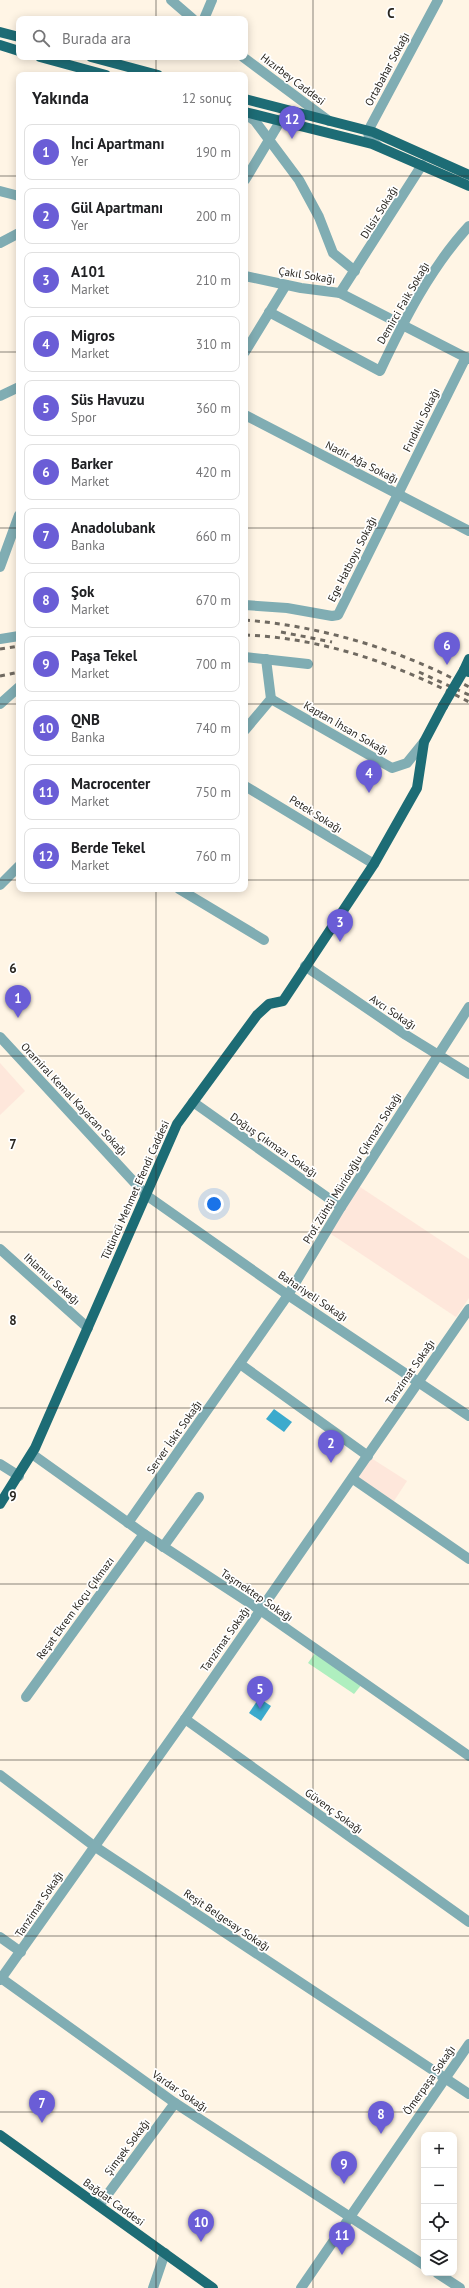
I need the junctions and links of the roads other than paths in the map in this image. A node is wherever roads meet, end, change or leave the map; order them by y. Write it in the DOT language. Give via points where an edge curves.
graph roads {
  1 [pos="171,0"];
  2 [pos="212,0"];
  3 [pos="438,0"];
  4 [pos="190,16"];
  5 [pos="205,16"];
  6 [pos="0,32"];
  7 [pos="16,36"];
  8 [pos="0,46"];
  9 [pos="16,50"];
  10 [pos="51,60"];
  11 [pos="102,60"];
  12 [pos="247,60"];
  13 [pos="95,72"];
  14 [pos="147,72"];
  15 [pos="248,100"];
  16 [pos="248,114"];
  17 [pos="248,115"];
  18 [pos="281,120"];
  19 [pos="329,121"];
  20 [pos="368,131"];
  21 [pos="268,140"];
  22 [pos="379,146"];
  23 [pos="422,165"];
  24 [pos="469,174"];
  25 [pos="248,175"];
  26 [pos="469,186"];
  27 [pos="0,191"];
  28 [pos="16,195"];
  29 [pos="469,226"];
  30 [pos="16,235"];
  31 [pos="465,236"];
  32 [pos="0,243"];
  33 [pos="355,271"];
  34 [pos="248,277"];
  35 [pos="286,285"];
  36 [pos="340,293"];
  37 [pos="269,312"];
  38 [pos="402,324"];
  39 [pos="248,347"];
  40 [pos="467,358"];
  41 [pos="16,388"];
  42 [pos="0,396"];
  43 [pos="248,419"];
  44 [pos="398,494"];
  45 [pos="16,523"];
  46 [pos="469,530"];
  47 [pos="0,567"];
  48 [pos="248,605"];
  49 [pos="16,636"];
  50 [pos="0,639"];
  51 [pos="248,657"];
  52 [pos="266,659"];
  53 [pos="469,659"];
  54 [pos="308,664"];
  55 [pos="467,671"];
  56 [pos="16,691"];
  57 [pos="271,699"];
  58 [pos="0,704"];
  59 [pos="248,726"];
  60 [pos="424,742"];
  61 [pos="248,788"];
  62 [pos="374,864"];
  63 [pos="16,869"];
  64 [pos="0,885"];
  65 [pos="184,892"];
  66 [pos="264,940"];
  67 [pos="304,966"];
  68 [pos="469,1007"];
  69 [pos="0,1037"];
  70 [pos="438,1055"];
  71 [pos="469,1074"];
  72 [pos="193,1102"];
  73 [pos="146,1195"];
  74 [pos="341,1208"];
  75 [pos="0,1249"];
  76 [pos="288,1294"];
  77 [pos="469,1309"];
  78 [pos="88,1328"];
  79 [pos="240,1364"];
  80 [pos="418,1380"];
  81 [pos="469,1416"];
  82 [pos="32,1454"];
  83 [pos="368,1456"];
  84 [pos="0,1464"];
  85 [pos="19,1476"];
  86 [pos="353,1479"];
  87 [pos="199,1497"];
  88 [pos="0,1504"];
  89 [pos="128,1523"];
  90 [pos="144,1534"];
  91 [pos="163,1547"];
  92 [pos="469,1559"];
  93 [pos="260,1610"];
  94 [pos="26,1697"];
  95 [pos="185,1719"];
  96 [pos="469,1756"];
  97 [pos="0,1775"];
  98 [pos="94,1846"];
  99 [pos="469,1922"];
  100 [pos="0,1937"];
  101 [pos="21,1952"];
  102 [pos="1,1979"];
  103 [pos="469,2044"];
  104 [pos="444,2079"];
  105 [pos="469,2094"];
  106 [pos="175,2103"];
  107 [pos="0,2135"];
  108 [pos="99,2206"];
  109 [pos="350,2216"];
  110 [pos="165,2253"];
  111 [pos="421,2263"];
  112 [pos="442,2276"];
  113 [pos="153,2288"];
  114 [pos="213,2288"];
  115 [pos="301,2288"];
  116 [pos="460,2288"];
  1 -- 4 [label="street"];
  2 -- 5 [label="street"];
  3 -- 20 [label="street, Ortabahar Sokağı"];
  6 -- 7 [label="main road"];
  8 -- 9 [label="main road"];
  10 -- 13 [label="main road"];
  11 -- 14 [label="main road"];
  12 -- 19 [label="street, Hızırbey Caddesi"];
  15 -- 19 [label="main road"];
  16 -- 18 [label="main road"];
  17 -- 21 [label="street"];
  18 -- 21 [label="street"];
  18 -- 22 [label="main road"];
  19 -- 20 [label="main road"];
  20 -- 22 [label="street" via="369,139"];
  20 -- 24 [label="main road"];
  21 -- 25 [label="street"];
  21 -- 33 [label="street" via="299,180 319,217 334,253"];
  22 -- 23 [label="main road"];
  23 -- 26 [label="main road"];
  23 -- 33 [label="street, Dilsiz Sokağı"];
  27 -- 28 [label="street"];
  29 -- 31 [label="street, Demirci Faik Sokağı"];
  30 -- 32 [label="street"];
  31 -- 38 [label="street, Demirci Faik Sokağı" via="444,257"];
  33 -- 36 [label="street, Dilsiz Sokağı"];
  34 -- 35 [label="street, Çakıl Sokağı"];
  35 -- 36 [label="street, Çakıl Sokağı"];
  35 -- 37 [label="street"];
  36 -- 38 [label="street, Çakıl Sokağı"];
  37 -- 38 [label="street, Demirci Faik Sokağı" via="380,371"];
  37 -- 39 [label="street"];
  38 -- 40 [label="street, Çakıl Sokağı"];
  40 -- 44 [label="street, Fındıklı Sokağı"];
  41 -- 42 [label="street"];
  43 -- 44 [label="street, Nadir Ağa Sokağı"];
  44 -- 46 [label="street, Nadir Ağa Sokağı"];
  44 -- 48 [label="street, Ege Hatboyu Sokağı" via="336,616"];
  45 -- 47 [label="street"];
  49 -- 50 [label="street"];
  51 -- 52 [label="street"];
  52 -- 54 [label="street"];
  52 -- 57 [label="street"];
  53 -- 55 [label="main road"];
  55 -- 60 [label="main road, Tütüncü Mehmet Efendi Caddesi, bridge" via="443,706"];
  56 -- 58 [label="street"];
  57 -- 59 [label="street"];
  57 -- 60 [label="street, Kaptan İhsan Sokağı" via="392,768 407,764"];
  60 -- 62 [label="main road, Tütüncü Mehmet Efendi Caddesi" via="417,788"];
  61 -- 62 [label="street, Petek Sokağı"];
  62 -- 67 [label="main road, Tütüncü Mehmet Efendi Caddesi"];
  63 -- 64 [label="street"];
  65 -- 66 [label="street"];
  67 -- 70 [label="street, Avcı Sokağı"];
  67 -- 72 [label="main road, Tütüncü Mehmet Efendi Caddesi" via="283,1001 270,1004 257,1014"];
  68 -- 70 [label="street, Prof. Zühtü Müridoğlu Çıkmazı Sokağı"];
  69 -- 73 [label="street, Oramiral Kemal Kayacan Sokağı"];
  70 -- 71 [label="street, Avcı Sokağı"];
  70 -- 74 [label="street, Prof. Zühtü Müridoğlu Çıkmazı Sokağı"];
  72 -- 73 [label="main road, Tütüncü Mehmet Efendi Caddesi" via="177,1124"];
  72 -- 74 [label="street, Doğuş Çıkmazı Sokağı"];
  73 -- 76 [label="street, Bahariyeli Sokağı"];
  73 -- 78 [label="main road, Tütüncü Mehmet Efendi Caddesi"];
  74 -- 76 [label="street, Prof. Zühtü Müridoğlu Çıkmazı Sokağı"];
  75 -- 78 [label="street, Ihlamur Sokağı"];
  76 -- 79 [label="street, Server İskit Sokağı"];
  76 -- 80 [label="street, Bahariyeli Sokağı"];
  77 -- 80 [label="street, Tanzimat Sokağı"];
  78 -- 82 [label="main road, Tütüncü Mehmet Efendi Caddesi"];
  79 -- 83 [label="street"];
  79 -- 89 [label="street, Server İskit Sokağı"];
  80 -- 81 [label="street, Bahariyeli Sokağı"];
  80 -- 83 [label="street, Tanzimat Sokağı"];
  82 -- 85 [label="main road, Tütüncü Mehmet Efendi Caddesi"];
  82 -- 89 [label="street, Taşmektep Sokağı"];
  83 -- 86 [label="street, Tanzimat Sokağı"];
  84 -- 85 [label="street"];
  85 -- 88 [label="main road, Tütüncü Mehmet Efendi Caddesi"];
  86 -- 92 [label="street"];
  86 -- 93 [label="street, Tanzimat Sokağı"];
  87 -- 91 [label="street"];
  89 -- 90 [label="street, Taşmektep Sokağı"];
  90 -- 91 [label="street, Taşmektep Sokağı"];
  90 -- 94 [label="street, Reşat Ekrem Koçu Çıkmazı"];
  91 -- 93 [label="street, Taşmektep Sokağı"];
  93 -- 95 [label="street, Tanzimat Sokağı"];
  93 -- 96 [label="street, Taşmektep Sokağı"];
  95 -- 98 [label="street, Tanzimat Sokağı"];
  95 -- 99 [label="street, Güvenç Sokağı"];
  97 -- 98 [label="street, Reşit Belgesay Sokağı"];
  98 -- 101 [label="street, Tanzimat Sokağı"];
  98 -- 104 [label="street, Reşit Belgesay Sokağı"];
  100 -- 101 [label="street"];
  101 -- 102 [label="street, Tanzimat Sokağı"];
  102 -- 106 [label="street, Vardar Sokağı"];
  103 -- 104 [label="street, Ömerpaşa Sokağı"];
  104 -- 105 [label="street, Reşit Belgesay Sokağı"];
  104 -- 109 [label="street, Ömerpaşa Sokağı"];
  106 -- 108 [label="street, Şimşek Sokağı"];
  106 -- 109 [label="street, Vardar Sokağı"];
  107 -- 108 [label="main road, Bağdat Caddesi"];
  108 -- 110 [label="main road, Bağdat Caddesi"];
  109 -- 111 [label="street, Vardar Sokağı"];
  109 -- 115 [label="street, Ömerpaşa Sokağı"];
  110 -- 113 [label="street"];
  110 -- 114 [label="main road, Bağdat Caddesi"];
  112 -- 116 [label="street"];
}
